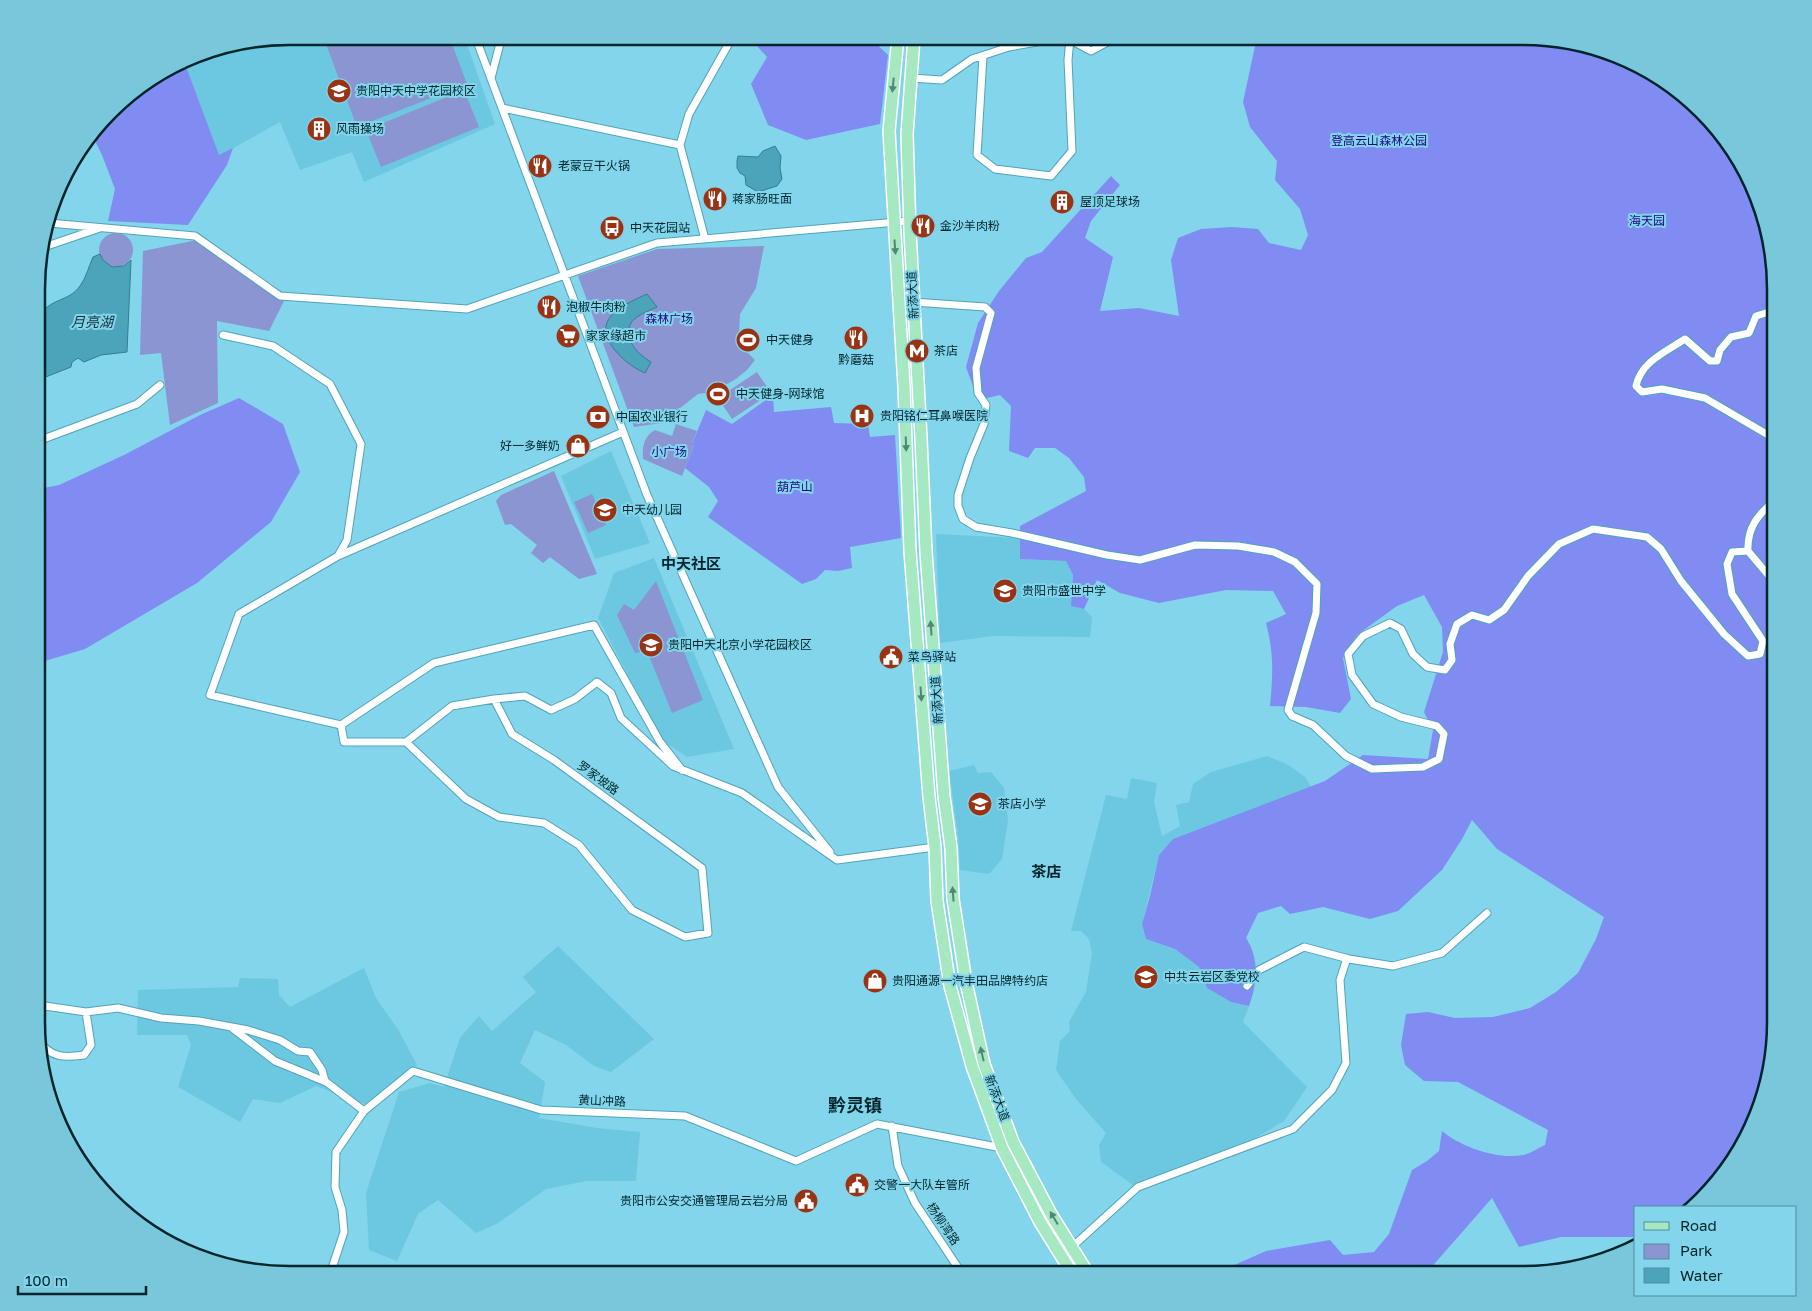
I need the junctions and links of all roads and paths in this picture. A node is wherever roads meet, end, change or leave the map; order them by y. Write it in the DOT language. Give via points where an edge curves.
graph roads {
  1 [pos="478,45"];
  2 [pos="500,45"];
  3 [pos="728,45"];
  4 [pos="897,45"];
  5 [pos="913,45"];
  6 [pos="1021,45"];
  7 [pos="1067,45"];
  8 [pos="1080,45"];
  9 [pos="1102,45"];
  10 [pos="983,56"];
  11 [pos="911,78"];
  12 [pos="491,79"];
  13 [pos="502,108"];
  14 [pos="680,145"];
  15 [pos="909,221"];
  16 [pos="893,223"];
  17 [pos="54,224"];
  18 [pos="103,228"];
  19 [pos="705,239"];
  20 [pos="49,245"];
  21 [pos="565,276"];
  22 [pos="913,302"];
  23 [pos="1767,313"];
  24 [pos="223,335"];
  25 [pos="160,385"];
  26 [pos="623,432"];
  27 [pos="1767,434"];
  28 [pos="45,438"];
  29 [pos="1767,507"];
  30 [pos="1748,551"];
  31 [pos="338,556"];
  32 [pos="1767,574"];
  33 [pos="494,699"];
  34 [pos="341,725"];
  35 [pos="406,742"];
  36 [pos="682,770"];
  37 [pos="935,847"];
  38 [pos="837,860"];
  39 [pos="1487,913"];
  40 [pos="1347,958"];
  41 [pos="1246,986"];
  42 [pos="45,1006"];
  43 [pos="86,1012"];
  44 [pos="232,1027"];
  45 [pos="47,1049"];
  46 [pos="325,1081"];
  47 [pos="364,1111"];
  48 [pos="892,1126"];
  49 [pos="1013,1142"];
  50 [pos="1002,1148"];
  51 [pos="1072,1247"];
  52 [pos="333,1266"];
  53 [pos="958,1266"];
  54 [pos="1068,1266"];
  55 [pos="1084,1266"];
  1 -- 12 [label="street"];
  2 -- 12 [label="street"];
  3 -- 14 [label="street" via="689,114"];
  4 -- 16 [label="main road, 新添大道, one-way" via="889,131"];
  5 -- 11 [label="main road, 新添大道"];
  6 -- 10 [label="street"];
  7 -- 10 [label="street" via="1072,151 1051,176 995,169 977,155"];
  8 -- 9 [label="street" via="1091,51"];
  10 -- 11 [label="street" via="972,59 942,80"];
  11 -- 15 [label="main road, 新添大道" via="907,134"];
  12 -- 13 [label="street"];
  13 -- 14 [label="street"];
  13 -- 21 [label="street"];
  14 -- 19 [label="street"];
  15 -- 16 [label="street"];
  15 -- 22 [label="main road, 新添大道"];
  16 -- 19 [label="street"];
  16 -- 37 [label="main road, 新添大道, one-way" via="910,551"];
  17 -- 18 [label="street"];
  18 -- 20 [label="street"];
  18 -- 21 [label="street" via="195,236 280,296 467,309"];
  19 -- 21 [label="street" via="657,243"];
  21 -- 26 [label="street"];
  22 -- 30 [label="street" via="985,307 991,313 976,368 978,394 986,405 984,424 958,495 963,519 976,527 1140,560 1195,545 1274,552 1295,562 1317,584 1316,613 1288,710 1292,716 1313,725 1346,756 1372,769 1423,767 1439,759 1444,734 1437,726 1401,718 1374,704 1352,675 1348,654 1363,636 1390,623 1401,629 1413,654 1427,667 1445,670 1452,660 1450,644 1457,624 1472,615 1489,620 1504,610 1528,576 1559,544 1593,529 1647,537 1661,549 1681,581 1724,634 1748,656 1760,654 1764,641 1732,594 1727,564 1732,552"];
  49 -- 22 [label="main road, 新添大道, one-way" via="984,1064 966,982 953,899 926,552"];
  23 -- 27 [label="street" via="1756,316 1749,333 1731,337 1720,350 1717,360 1710,361 1685,339 1650,362 1638,376 1636,386 1642,392 1662,389 1705,398"];
  24 -- 31 [label="street" via="273,346 330,384 361,444 348,540"];
  25 -- 28 [label="street" via="137,404"];
  26 -- 31 [label="street"];
  26 -- 38 [label="street" via="647,495 778,787"];
  29 -- 30 [label="street" via="1759,514 1747,537"];
  30 -- 32 [label="street"];
  31 -- 34 [label="street" via="239,614 210,695"];
  33 -- 35 [label="street" via="452,706"];
  33 -- 35 [label="street, 罗家坡路" via="512,734 554,760 702,868 708,933 685,937 632,910 579,845 544,823 499,817 466,799"];
  33 -- 36 [label="street" via="525,696 551,710 575,699 597,682 611,693 621,718 673,766"];
  34 -- 35 [label="street" via="344,742"];
  34 -- 36 [label="street" via="434,663 594,625 660,742"];
  36 -- 38 [label="street" via="742,793"];
  37 -- 38 [label="street"];
  37 -- 50 [label="main road, 新添大道" via="937,901 950,986 972,1066"];
  39 -- 40 [label="street" via="1442,953 1393,966"];
  40 -- 41 [label="street" via="1304,947 1259,970"];
  40 -- 51 [label="street" via="1340,980 1346,1063 1332,1090 1293,1129 1138,1187"];
  42 -- 43 [label="street"];
  43 -- 44 [label="street" via="118,1008 161,1018"];
  43 -- 45 [label="street" via="91,1045 84,1055 67,1057 51,1054"];
  44 -- 46 [label="street" via="275,1061"];
  44 -- 46 [label="street" via="280,1040 298,1051 310,1052"];
  46 -- 47 [label="street"];
  47 -- 48 [label="street, 黄山冲路" via="413,1071 541,1110 685,1116 796,1162 877,1124"];
  47 -- 52 [label="street, 黄山冲路" via="336,1152 335,1186 344,1232"];
  48 -- 50 [label="street, 黄山冲路"];
  48 -- 53 [label="street, 杨柳湾路" via="898,1166 915,1203"];
  49 -- 50 [label="street"];
  51 -- 49 [label="main road, 新添大道, one-way"];
  50 -- 54 [label="main road, 新添大道" via="1040,1222"];
  51 -- 55 [label="main road, 新添大道"];
}
